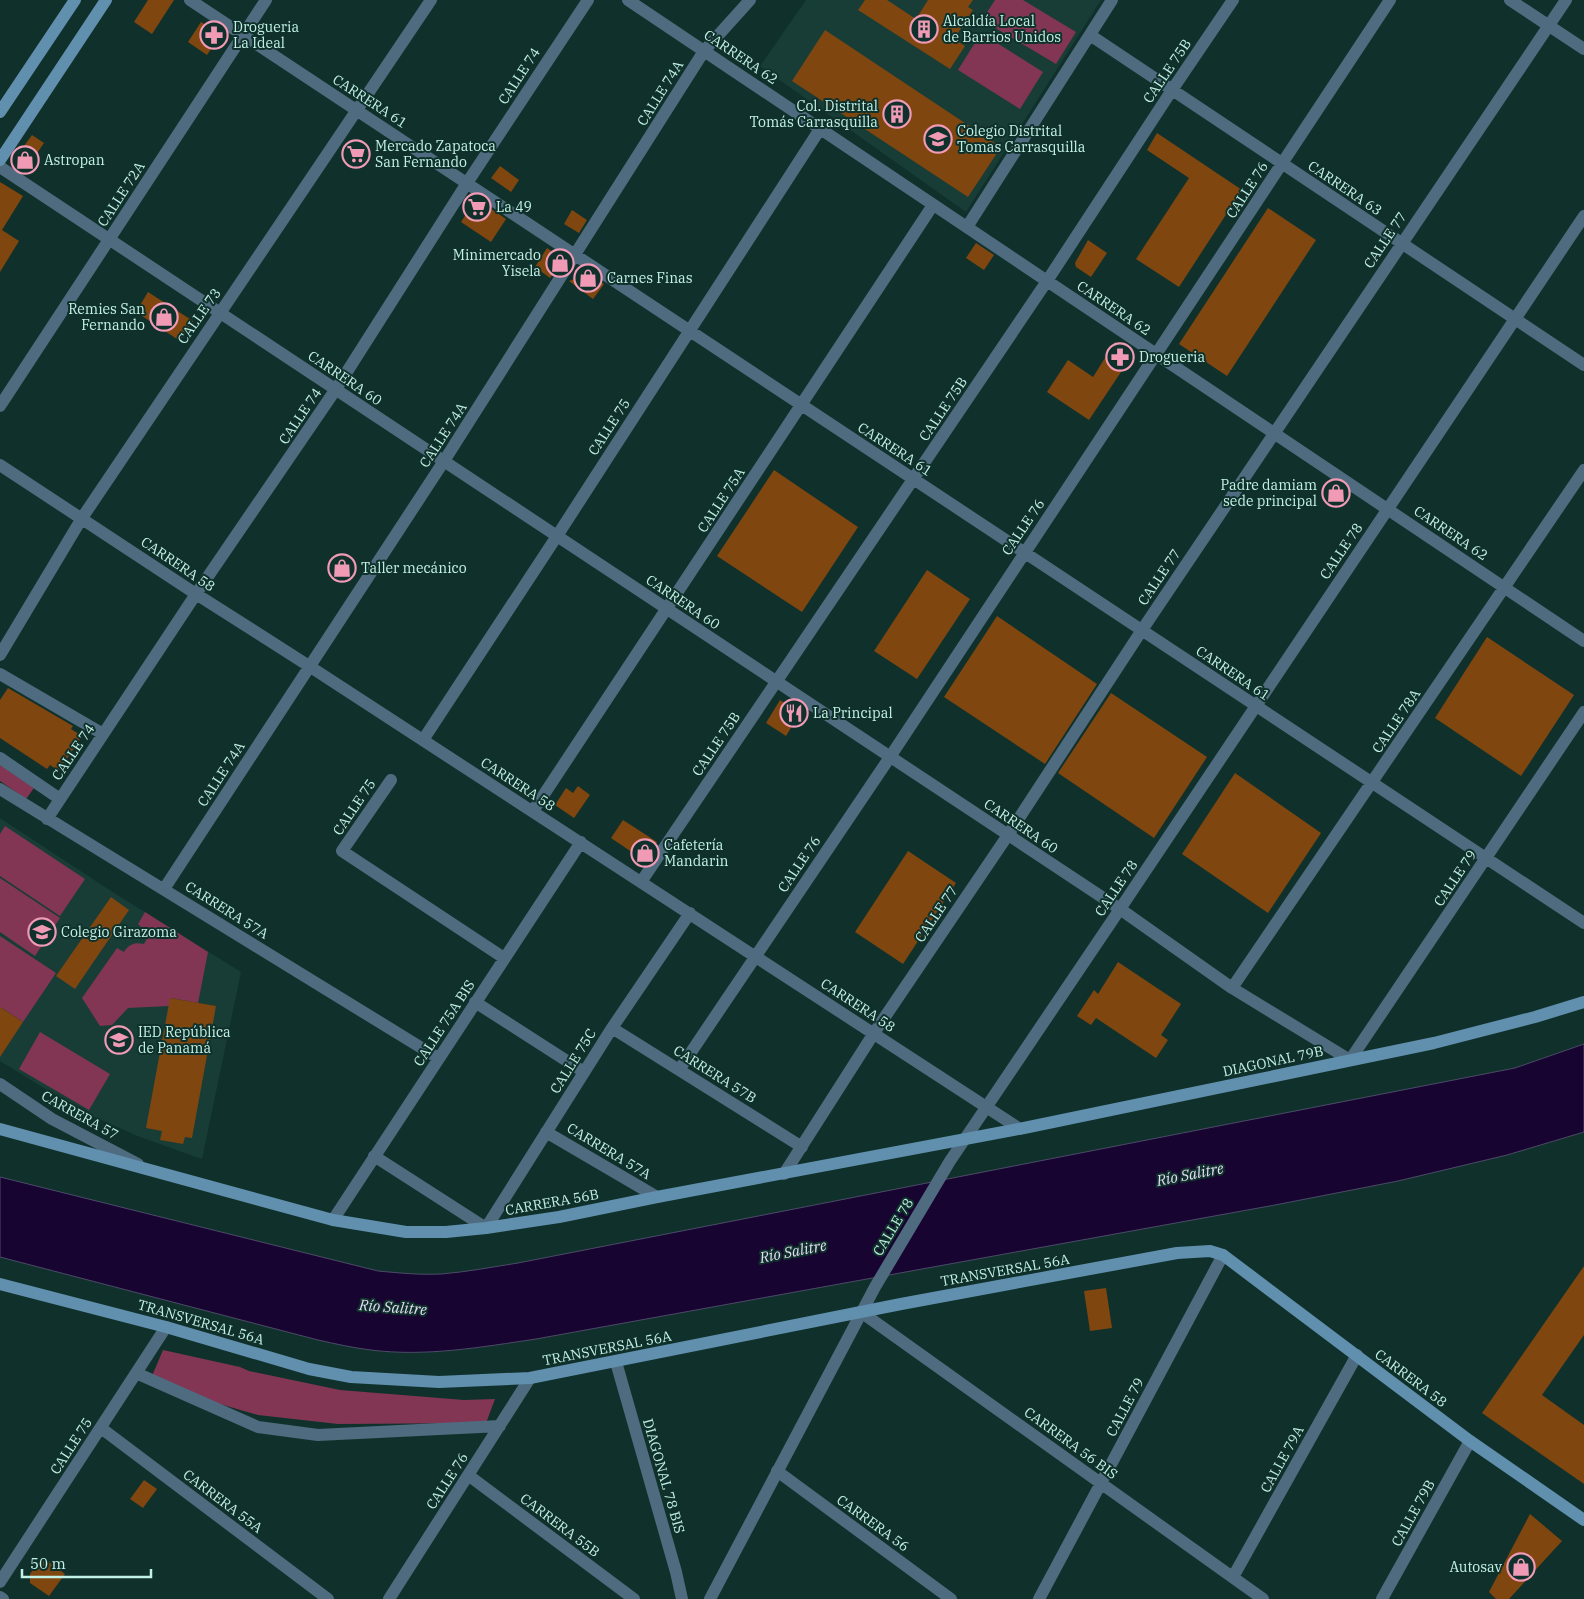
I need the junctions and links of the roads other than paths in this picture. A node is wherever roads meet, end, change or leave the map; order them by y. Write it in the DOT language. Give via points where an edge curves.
graph roads {
  1 [pos="75,0"];
  2 [pos="106,0"];
  3 [pos="190,0"];
  4 [pos="266,0"];
  5 [pos="431,0"];
  6 [pos="588,0"];
  7 [pos="628,0"];
  8 [pos="750,0"];
  9 [pos="1112,0"];
  10 [pos="1233,0"];
  11 [pos="1390,0"];
  12 [pos="1510,0"];
  13 [pos="1566,0"];
  14 [pos="1549,26"];
  15 [pos="243,35"];
  16 [pos="1090,35"];
  17 [pos="1584,49"];
  18 [pos="704,51"];
  19 [pos="1172,90"];
  20 [pos="356,110"];
  21 [pos="0,112"];
  22 [pos="820,129"];
  23 [pos="0,160"];
  24 [pos="1283,164"];
  25 [pos="0,167"];
  26 [pos="467,183"];
  27 [pos="933,205"];
  28 [pos="1584,216"];
  29 [pos="967,228"];
  30 [pos="109,239"];
  31 [pos="1402,243"];
  32 [pos="576,255"];
  33 [pos="1048,281"];
  34 [pos="220,313"];
  35 [pos="1515,319"];
  36 [pos="689,330"];
  37 [pos="1157,354"];
  38 [pos="1584,365"];
  39 [pos="336,389"];
  40 [pos="801,405"];
  41 [pos="0,406"];
  42 [pos="1274,433"];
  43 [pos="444,461"];
  44 [pos="0,465"];
  45 [pos="1584,470"];
  46 [pos="914,479"];
  47 [pos="1387,509"];
  48 [pos="82,518"];
  49 [pos="557,536"];
  50 [pos="1024,552"];
  51 [pos="1504,587"];
  52 [pos="196,594"];
  53 [pos="668,610"];
  54 [pos="1142,630"];
  55 [pos="1584,641"];
  56 [pos="0,655"];
  57 [pos="309,666"];
  58 [pos="0,674"];
  59 [pos="776,681"];
  60 [pos="1256,706"];
  61 [pos="1584,712"];
  62 [pos="103,734"];
  63 [pos="423,740"];
  64 [pos="890,757"];
  65 [pos="0,758"];
  66 [pos="391,780"];
  67 [pos="1372,782"];
  68 [pos="0,789"];
  69 [pos="60,799"];
  70 [pos="533,811"];
  71 [pos="46,819"];
  72 [pos="1008,835"];
  73 [pos="580,842"];
  74 [pos="1486,858"];
  75 [pos="641,882"];
  76 [pos="164,889"];
  77 [pos="1120,910"];
  78 [pos="690,913"];
  79 [pos="1584,923"];
  80 [pos="755,956"];
  81 [pos="504,958"];
  82 [pos="1232,988"];
  83 [pos="475,1002"];
  84 [pos="1584,1002"];
  85 [pos="612,1028"];
  86 [pos="874,1033"];
  87 [pos="438,1058"];
  88 [pos="1350,1060"];
  89 [pos="679,1070"];
  90 [pos="584,1072"];
  91 [pos="0,1084"];
  92 [pos="987,1106"];
  93 [pos="0,1129"];
  94 [pos="1020,1129"];
  95 [pos="546,1132"];
  96 [pos="965,1139"];
  97 [pos="802,1146"];
  98 [pos="374,1156"];
  99 [pos="147,1168"];
  100 [pos="784,1174"];
  101 [pos="656,1197"];
  102 [pos="333,1220"];
  103 [pos="486,1228"];
  104 [pos="1223,1255"];
  105 [pos="0,1284"];
  106 [pos="861,1312"];
  107 [pos="166,1328"];
  108 [pos="1356,1355"];
  109 [pos="616,1362"];
  110 [pos="136,1373"];
  111 [pos="530,1378"];
  112 [pos="500,1426"];
  113 [pos="101,1428"];
  114 [pos="1470,1440"];
  115 [pos="777,1471"];
  116 [pos="468,1475"];
  117 [pos="1101,1484"];
  118 [pos="1584,1520"];
  119 [pos="1233,1577"];
  120 [pos="0,1582"];
  121 [pos="328,1599"];
  122 [pos="389,1599"];
  123 [pos="634,1599"];
  124 [pos="682,1599"];
  125 [pos="710,1599"];
  126 [pos="950,1599"];
  127 [pos="1039,1599"];
  128 [pos="1263,1599"];
  129 [pos="1382,1599"];
  1 -- 21 [label="main road"];
  2 -- 23 [label="main road"];
  3 -- 15 [label="street, CARRERA 61"];
  4 -- 15 [label="street, CALLE 72A"];
  5 -- 20 [label="street, CALLE 73"];
  6 -- 26 [label="street, CALLE 74"];
  7 -- 18 [label="street, CARRERA 62"];
  8 -- 18 [label="street, CALLE 74A"];
  9 -- 16 [label="street"];
  10 -- 19 [label="street, CALLE 75B"];
  11 -- 24 [label="street, CALLE 76"];
  12 -- 14 [label="street"];
  13 -- 14 [label="street, CALLE 77"];
  14 -- 17 [label="street"];
  14 -- 31 [label="street, CALLE 77"];
  15 -- 20 [label="street, CARRERA 61"];
  15 -- 30 [label="street, CALLE 72A"];
  16 -- 19 [label="street, CARRERA 63"];
  16 -- 29 [label="street"];
  18 -- 22 [label="street, CARRERA 62"];
  18 -- 32 [label="street, CALLE 74A"];
  19 -- 24 [label="street, CARRERA 63"];
  19 -- 33 [label="street, CALLE 75B"];
  20 -- 26 [label="street, CARRERA 61"];
  20 -- 34 [label="street, CALLE 73"];
  22 -- 27 [label="street, CARRERA 62"];
  22 -- 36 [label="street, CALLE 75"];
  24 -- 31 [label="street, CARRERA 63"];
  24 -- 37 [label="street, CALLE 76"];
  25 -- 30 [label="street, CARRERA 60"];
  26 -- 32 [label="street, CARRERA 61"];
  26 -- 39 [label="street, CALLE 74"];
  27 -- 29 [label="street, CARRERA 62"];
  27 -- 40 [label="street, CALLE 75A"];
  28 -- 35 [label="street, CALLE 78"];
  29 -- 33 [label="street, CARRERA 62"];
  30 -- 34 [label="street, CARRERA 60"];
  30 -- 41 [label="street, CALLE 72A"];
  31 -- 35 [label="street, CARRERA 63"];
  31 -- 42 [label="street, CALLE 77"];
  32 -- 36 [label="street, CARRERA 61"];
  32 -- 43 [label="street, CALLE 74A"];
  33 -- 37 [label="street, CARRERA 62"];
  33 -- 46 [label="street, CALLE 75B"];
  34 -- 39 [label="street, CARRERA 60"];
  34 -- 48 [label="street, CALLE 73"];
  35 -- 38 [label="street, CARRERA 63"];
  35 -- 47 [label="street, CALLE 78"];
  36 -- 40 [label="street, CARRERA 61"];
  36 -- 49 [label="street, CALLE 75"];
  37 -- 42 [label="street, CARRERA 62"];
  37 -- 50 [label="street, CALLE 76"];
  39 -- 43 [label="street, CARRERA 60"];
  39 -- 52 [label="street, CALLE 74"];
  40 -- 46 [label="street, CARRERA 61"];
  40 -- 53 [label="street, CALLE 75A"];
  42 -- 47 [label="street, CARRERA 62"];
  42 -- 54 [label="street, CALLE 77"];
  43 -- 49 [label="street, CARRERA 60"];
  43 -- 57 [label="street, CALLE 74A"];
  44 -- 48 [label="street, CARRERA 58"];
  45 -- 51 [label="street, CALLE 78A"];
  46 -- 50 [label="street, CARRERA 61"];
  46 -- 59 [label="street, CALLE 75B"];
  47 -- 51 [label="street, CARRERA 62"];
  47 -- 60 [label="street, CALLE 78"];
  48 -- 52 [label="street, CARRERA 58"];
  48 -- 56 [label="street, CALLE 73"];
  49 -- 53 [label="street, CARRERA 60"];
  49 -- 63 [label="street, CALLE 75"];
  50 -- 54 [label="street, CARRERA 61"];
  50 -- 64 [label="street, CALLE 76"];
  51 -- 55 [label="street, CARRERA 62"];
  51 -- 67 [label="street, CALLE 78A"];
  52 -- 57 [label="street, CARRERA 58"];
  52 -- 62 [label="street, CALLE 74"];
  53 -- 59 [label="street, CARRERA 60"];
  53 -- 70 [label="street, CALLE 75A"];
  54 -- 60 [label="street, CARRERA 61"];
  54 -- 72 [label="street, CALLE 77"];
  57 -- 63 [label="street, CARRERA 58"];
  57 -- 76 [label="street, CALLE 74A"];
  58 -- 62 [label="street"];
  59 -- 64 [label="street, CARRERA 60"];
  59 -- 75 [label="street, CALLE 75B"];
  60 -- 67 [label="street, CARRERA 61"];
  60 -- 77 [label="street, CALLE 78"];
  61 -- 74 [label="street, CALLE 79"];
  62 -- 69 [label="street, CALLE 74"];
  63 -- 70 [label="street, CARRERA 58"];
  64 -- 72 [label="street, CARRERA 60"];
  64 -- 80 [label="street, CALLE 76"];
  65 -- 69 [label="street"];
  66 -- 81 [label="street, CALLE 75" via="342,851"];
  67 -- 74 [label="street, CARRERA 61"];
  67 -- 82 [label="street, CALLE 78A"];
  68 -- 71 [label="street, CARRERA 57A"];
  69 -- 71 [label="street, CALLE 74"];
  70 -- 73 [label="street, CARRERA 58"];
  71 -- 76 [label="street, CARRERA 57A"];
  72 -- 77 [label="street, CARRERA 60"];
  72 -- 86 [label="street, CALLE 77"];
  73 -- 75 [label="street, CARRERA 58"];
  73 -- 81 [label="street, CALLE 75A BIS"];
  74 -- 79 [label="street, CARRERA 61"];
  74 -- 88 [label="street, CALLE 79"];
  75 -- 78 [label="street, CARRERA 58"];
  76 -- 87 [label="street, CARRERA 57A"];
  77 -- 82 [label="street, CARRERA 60"];
  77 -- 92 [label="street, CALLE 78"];
  78 -- 80 [label="street, CARRERA 58"];
  78 -- 85 [label="street, CALLE 75C"];
  80 -- 86 [label="street, CARRERA 58"];
  80 -- 89 [label="street, CALLE 76"];
  81 -- 83 [label="street, CALLE 75A BIS"];
  82 -- 88 [label="street, CARRERA 60"];
  83 -- 87 [label="street, CALLE 75A BIS"];
  83 -- 90 [label="street"];
  84 -- 88 [label="main road, DIAGONAL 79B" via="1434,1044"];
  85 -- 89 [label="street, CARRERA 57B"];
  85 -- 90 [label="street, CALLE 75C"];
  86 -- 92 [label="street, CARRERA 58"];
  86 -- 97 [label="street, CALLE 77"];
  87 -- 98 [label="street, CALLE 75A BIS"];
  88 -- 94 [label="main road, DIAGONAL 79B"];
  89 -- 97 [label="street, CARRERA 57B"];
  90 -- 95 [label="street, CALLE 75C"];
  91 -- 99 [label="street, CARRERA 57" via="52,1119"];
  92 -- 94 [label="street, CARRERA 58"];
  92 -- 96 [label="street, CALLE 78"];
  93 -- 99 [label="main road"];
  94 -- 96 [label="main road, DIAGONAL 79B"];
  95 -- 101 [label="street, CARRERA 57A"];
  95 -- 103 [label="street, CALLE 75C"];
  96 -- 100 [label="main road, CARRERA 56B"];
  96 -- 106 [label="street, CALLE 78"];
  97 -- 100 [label="street, CALLE 77"];
  98 -- 102 [label="street, CALLE 75A BIS"];
  98 -- 103 [label="street"];
  99 -- 102 [label="main road, CARRERA 56B"];
  100 -- 101 [label="main road, CARRERA 56B"];
  101 -- 103 [label="main road, CARRERA 56B"];
  102 -- 103 [label="main road, CARRERA 56B" via="406,1232"];
  104 -- 106 [label="main road, TRANSVERSAL 56A" via="1210,1251 1177,1253"];
  104 -- 108 [label="main road, CARRERA 58"];
  104 -- 117 [label="street, CALLE 79"];
  105 -- 107 [label="main road, TRANSVERSAL 56A"];
  106 -- 109 [label="main road, TRANSVERSAL 56A"];
  106 -- 115 [label="street, CALLE 78"];
  106 -- 117 [label="street, CARRERA 56 BIS"];
  107 -- 110 [label="street, CALLE 75"];
  107 -- 111 [label="main road, TRANSVERSAL 56A" via="309,1369 351,1377 439,1382"];
  108 -- 114 [label="main road, CARRERA 58"];
  108 -- 119 [label="street, CALLE 79A"];
  109 -- 111 [label="main road, TRANSVERSAL 56A"];
  109 -- 124 [label="street, DIAGONAL 78 BIS"];
  110 -- 112 [label="street" via="258,1427 318,1435"];
  110 -- 113 [label="street, CALLE 75"];
  111 -- 112 [label="street, CALLE 76"];
  112 -- 116 [label="street, CALLE 76"];
  113 -- 120 [label="street, CALLE 75"];
  113 -- 121 [label="street, CARRERA 55A"];
  114 -- 118 [label="main road, CARRERA 58"];
  114 -- 129 [label="street, CALLE 79B"];
  115 -- 125 [label="street, CALLE 78"];
  115 -- 126 [label="street, CARRERA 56"];
  116 -- 122 [label="street, CALLE 76"];
  116 -- 123 [label="street, CARRERA 55B"];
  117 -- 119 [label="street, CARRERA 56 BIS"];
  117 -- 127 [label="street, CALLE 79"];
  119 -- 128 [label="street, CARRERA 56 BIS"];
}
